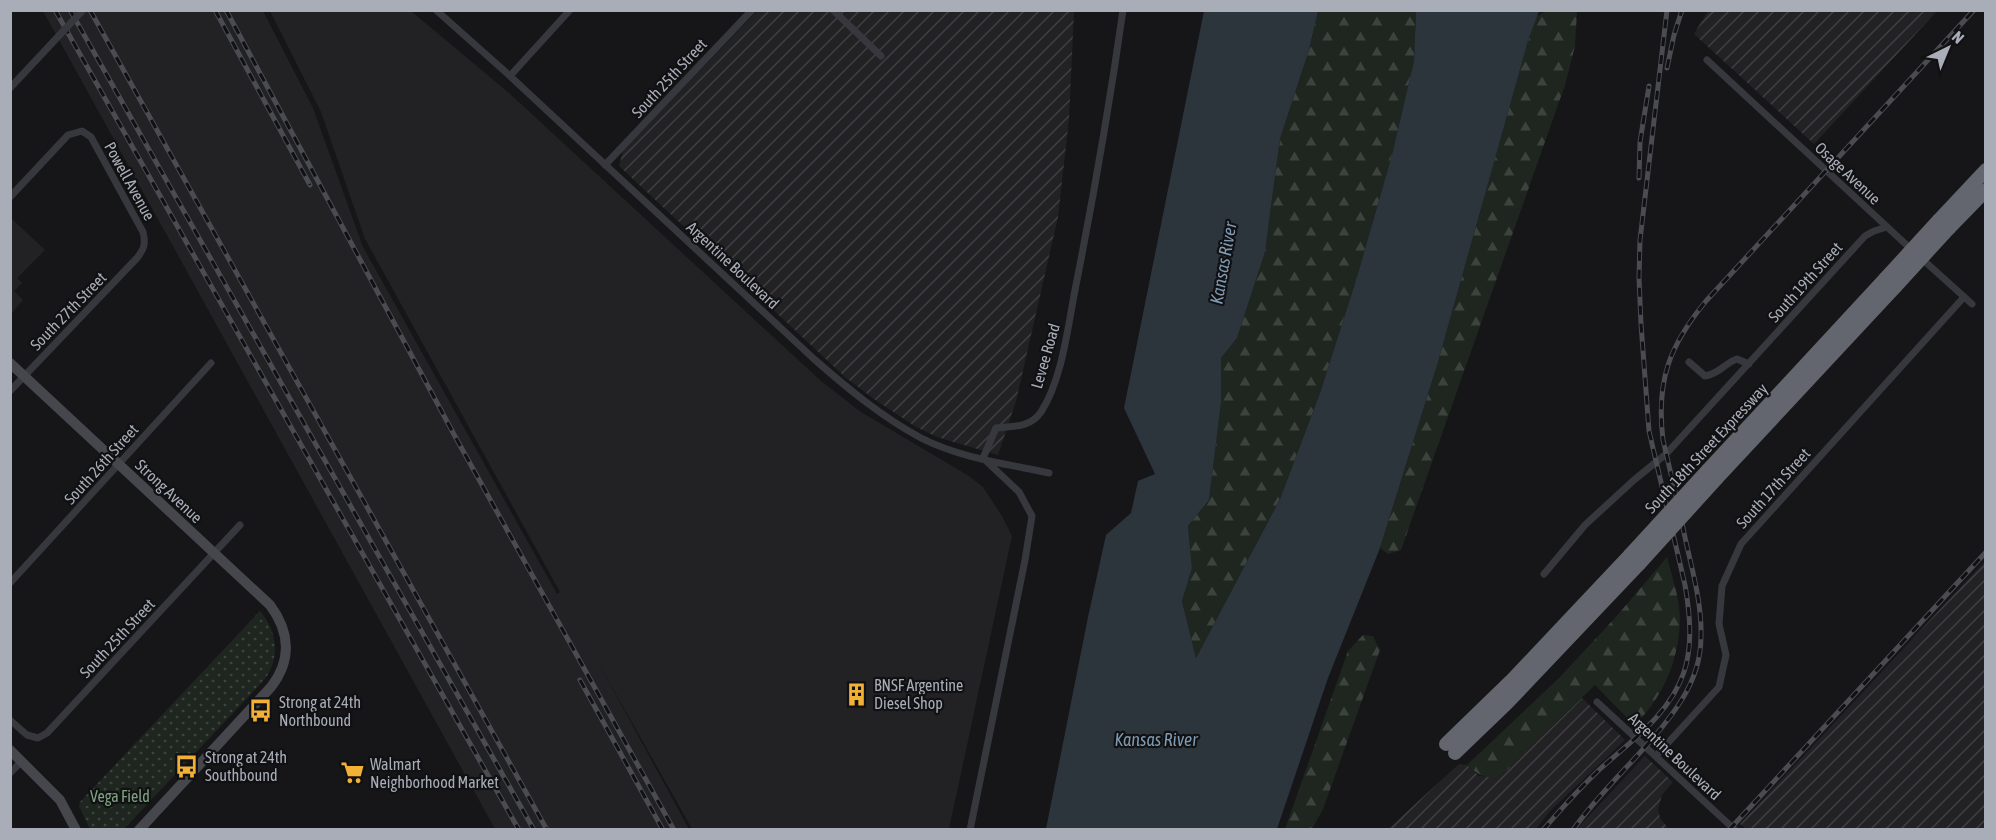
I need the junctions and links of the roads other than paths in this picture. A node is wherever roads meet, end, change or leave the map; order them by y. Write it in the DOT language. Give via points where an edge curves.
graph roads {
  1 [pos="82,10"];
  2 [pos="436,10"];
  3 [pos="570,10"];
  4 [pos="752,10"];
  5 [pos="833,10"];
  6 [pos="1123,10"];
  7 [pos="880,56"];
  8 [pos="1707,60"];
  9 [pos="510,76"];
  10 [pos="10,88"];
  11 [pos="605,165"];
  12 [pos="1985,170"];
  13 [pos="1984,192"];
  14 [pos="10,197"];
  15 [pos="1944,224"];
  16 [pos="1887,227"];
  17 [pos="144,249"];
  18 [pos="1964,297"];
  19 [pos="1972,304"];
  20 [pos="1689,362"];
  21 [pos="10,363"];
  22 [pos="211,363"];
  23 [pos="1749,364"];
  24 [pos="25,376"];
  25 [pos="10,391"];
  26 [pos="983,458"];
  27 [pos="120,465"];
  28 [pos="1049,473"];
  29 [pos="240,525"];
  30 [pos="214,553"];
  31 [pos="1545,574"];
  32 [pos="10,583"];
  33 [pos="1597,702"];
  34 [pos="10,720"];
  35 [pos="1450,749"];
  36 [pos="10,750"];
  37 [pos="1656,756"];
  38 [pos="22,761"];
  39 [pos="10,773"];
  40 [pos="76,830"];
  41 [pos="139,830"];
  42 [pos="970,830"];
  43 [pos="1735,830"];
  1 -- 10 [label="street, bridge"];
  2 -- 9 [label="street, Argentine Boulevard"];
  3 -- 9 [label="street"];
  4 -- 11 [label="street, South 25th Street"];
  5 -- 7 [label="street"];
  6 -- 26 [label="street, Levee Road" via="1089,221 1060,363 1040,414 1026,425 996,428"];
  8 -- 16 [label="street, Osage Avenue"];
  9 -- 11 [label="street, Argentine Boulevard"];
  11 -- 26 [label="street, Argentine Boulevard" via="844,385 922,438"];
  12 -- 15 [label="highway, South 18th Street Expressway"];
  13 -- 15 [label="highway, South 18th Street Expressway"];
  14 -- 17 [label="street, Powell Avenue" via="68,135 82,131 91,137 143,232"];
  15 -- 35 [label="highway, South 18th Street Expressway, bridge" via="1507,703"];
  16 -- 18 [label="street, Osage Avenue"];
  16 -- 23 [label="street, South 19th Street" via="1865,236"];
  17 -- 24 [label="street, South 27th Street"];
  18 -- 19 [label="street, Osage Avenue"];
  18 -- 37 [label="street, South 17th Street" via="1741,544 1722,586 1719,624 1726,655 1719,687"];
  20 -- 23 [label="street" via="1705,376 1714,375 1737,358"];
  21 -- 24 [label="street, Strong Avenue"];
  22 -- 27 [label="street, South 26th Street"];
  23 -- 31 [label="street, South 19th Street" via="1655,464 1585,525"];
  24 -- 25 [label="street, South 27th Street"];
  24 -- 27 [label="street, Strong Avenue"];
  26 -- 28 [label="street, Argentine Boulevard"];
  26 -- 42 [label="street" via="1019,492 1032,516"];
  27 -- 30 [label="street, Strong Avenue"];
  27 -- 32 [label="street, South 26th Street"];
  29 -- 30 [label="street, South 25th Street"];
  30 -- 34 [label="street, South 25th Street" via="47,733 38,738 27,735"];
  30 -- 41 [label="street, Strong Avenue" via="280,618 286,653 280,676"];
  33 -- 37 [label="street, Argentine Boulevard"];
  36 -- 38 [label="street"];
  37 -- 43 [label="street, Argentine Boulevard"];
  38 -- 39 [label="street"];
  38 -- 40 [label="street" via="60,800"];
}
